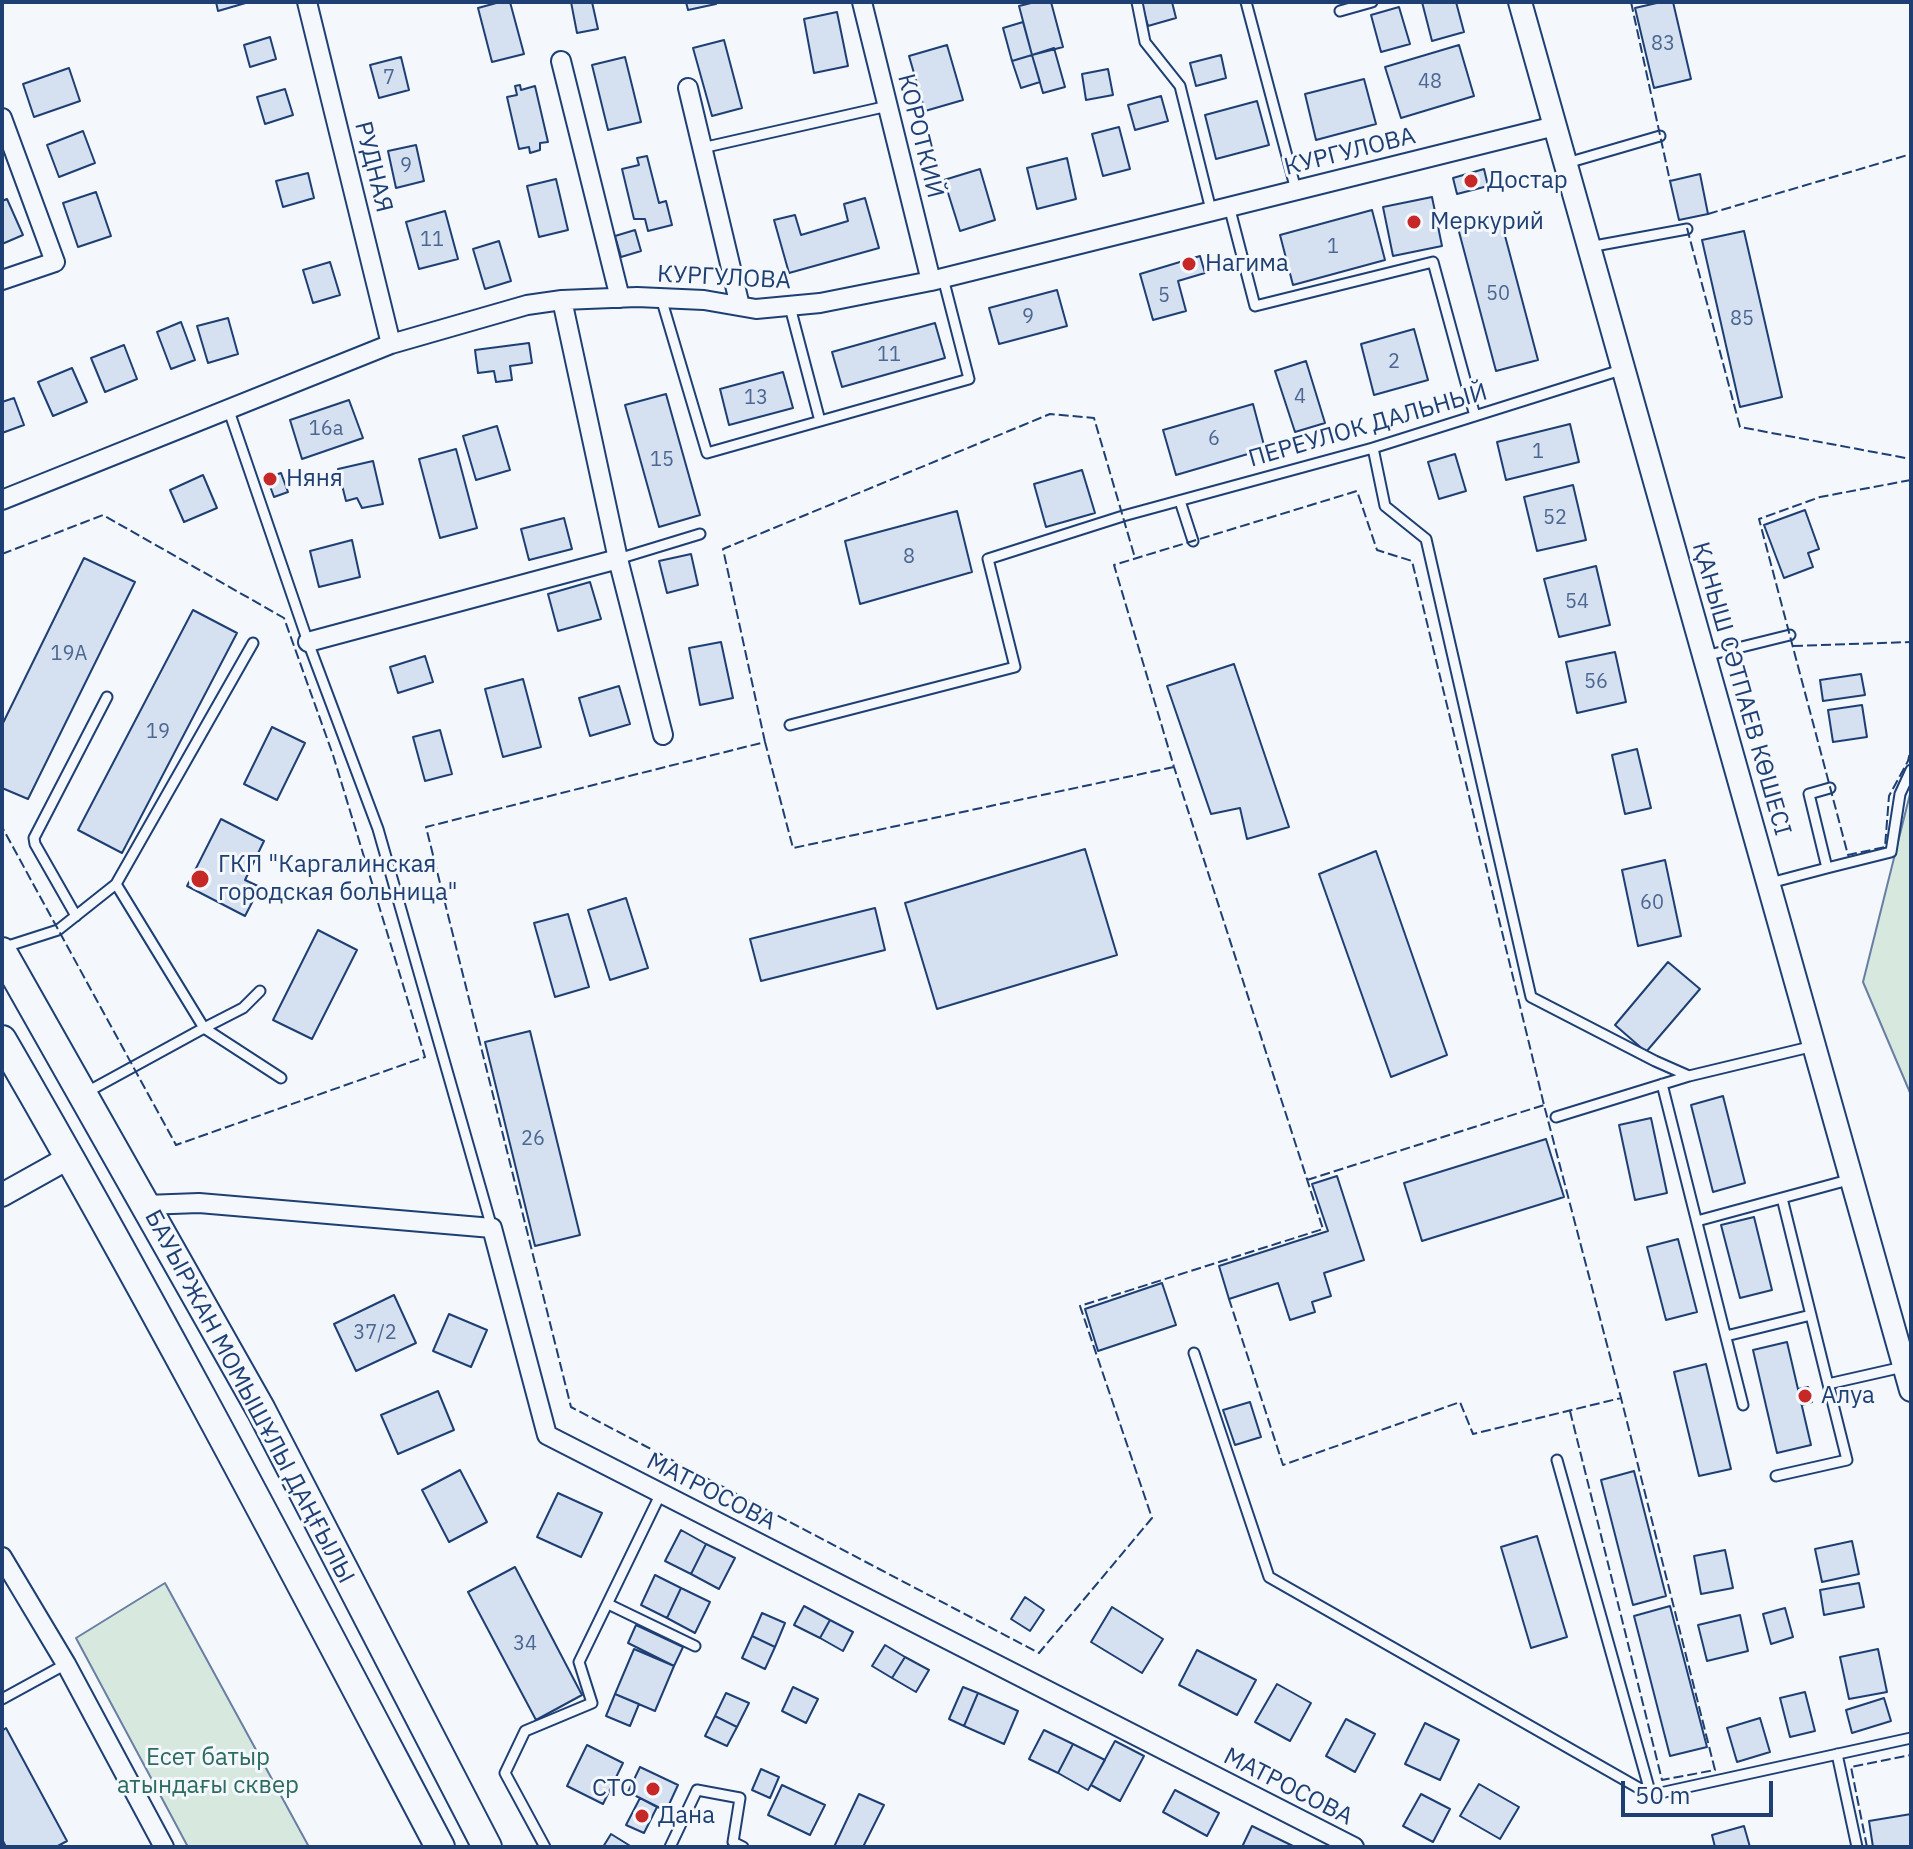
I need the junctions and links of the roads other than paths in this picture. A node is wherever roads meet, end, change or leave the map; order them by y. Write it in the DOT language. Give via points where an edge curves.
graph roads {
  1 [pos="307,2"];
  2 [pos="862,2"];
  3 [pos="1137,2"];
  4 [pos="1246,2"];
  5 [pos="1372,2"];
  6 [pos="1520,2"];
  7 [pos="1340,11"];
  8 [pos="561,61"];
  9 [pos="688,88"];
  10 [pos="888,106"];
  11 [pos="2,118"];
  12 [pos="1555,126"];
  13 [pos="1660,136"];
  14 [pos="702,148"];
  15 [pos="1566,163"];
  16 [pos="1296,190"];
  17 [pos="1220,208"];
  18 [pos="1687,229"];
  19 [pos="1589,247"];
  20 [pos="937,279"];
  21 [pos="2,280"];
  22 [pos="620,298"];
  23 [pos="661,298"];
  24 [pos="562,300"];
  25 [pos="740,306"];
  26 [pos="790,307"];
  27 [pos="391,344"];
  28 [pos="1624,369"];
  29 [pos="228,408"];
  30 [pos="1475,416"];
  31 [pos="820,421"];
  32 [pos="1373,448"];
  33 [pos="2,500"];
  34 [pos="1180,501"];
  35 [pos="700,534"];
  36 [pos="1193,541"];
  37 [pos="618,559"];
  38 [pos="1790,635"];
  39 [pos="308,642"];
  40 [pos="253,643"];
  41 [pos="1705,656"];
  42 [pos="107,697"];
  43 [pos="790,725"];
  44 [pos="663,735"];
  45 [pos="1911,770"];
  46 [pos="1830,788"];
  47 [pos="1827,868"];
  48 [pos="116,884"];
  49 [pos="1769,884"];
  50 [pos="76,916"];
  51 [pos="2,950"];
  52 [pos="260,991"];
  53 [pos="204,1028"];
  54 [pos="2,1040"];
  55 [pos="1814,1046"];
  56 [pos="1689,1076"];
  57 [pos="281,1078"];
  58 [pos="1662,1084"];
  59 [pos="84,1094"];
  60 [pos="1556,1117"];
  61 [pos="107,1137"];
  62 [pos="70,1157"];
  63 [pos="1852,1179"];
  64 [pos="2,1195"];
  65 [pos="1782,1198"];
  66 [pos="145,1205"];
  67 [pos="1697,1221"];
  68 [pos="492,1228"];
  69 [pos="1811,1315"];
  70 [pos="1726,1336"];
  71 [pos="1194,1353"];
  72 [pos="1904,1366"];
  73 [pos="1828,1384"];
  74 [pos="1911,1390"];
  75 [pos="1743,1405"];
  76 [pos="261,1410"];
  77 [pos="219,1428"];
  78 [pos="1557,1460"];
  79 [pos="1776,1476"];
  80 [pos="661,1493"];
  81 [pos="2,1557"];
  82 [pos="608,1604"];
  83 [pos="695,1646"];
  84 [pos="66,1664"];
  85 [pos="2,1699"];
  86 [pos="1911,1738"];
  87 [pos="1837,1754"];
  88 [pos="1651,1795"];
  89 [pos="164,1847"];
  90 [pos="440,1847"];
  91 [pos="487,1847"];
  92 [pos="545,1847"];
  93 [pos="670,1847"];
  94 [pos="743,1847"];
  95 [pos="1354,1847"];
  96 [pos="1857,1847"];
  1 -- 27 [label="street, РУДНАЯ"];
  2 -- 10 [label="street, КОРОТКИЙ"];
  3 -- 17 [label="lane" via="1145,42 1180,86"];
  4 -- 16 [label="lane"];
  5 -- 7 [label="lane"];
  6 -- 12 [label="street, ҚАНЫШ СӘТПАЕВ КӨШЕСІ"];
  8 -- 22 [label="street"];
  9 -- 14 [label="street"];
  10 -- 14 [label="lane"];
  10 -- 20 [label="street, КОРОТКИЙ"];
  11 -- 21 [label="street" via="55,262"];
  12 -- 15 [label="street, ҚАНЫШ СӘТПАЕВ КӨШЕСІ"];
  12 -- 16 [label="street, КУРГУЛОВА"];
  13 -- 15 [label="lane"];
  14 -- 25 [label="street"];
  15 -- 19 [label="street, ҚАНЫШ СӘТПАЕВ КӨШЕСІ"];
  16 -- 17 [label="street, КУРГУЛОВА"];
  17 -- 20 [label="street, КУРГУЛОВА"];
  17 -- 30 [label="lane" via="1255,306 1433,262"];
  18 -- 19 [label="lane"];
  19 -- 28 [label="street, ҚАНЫШ СӘТПАЕВ КӨШЕСІ"];
  20 -- 26 [label="street, КУРГУЛОВА"];
  20 -- 31 [label="lane" via="969,379"];
  22 -- 23 [label="street, КУРГУЛОВА"];
  22 -- 24 [label="street, КУРГУЛОВА"];
  23 -- 25 [label="street, КУРГУЛОВА"];
  23 -- 31 [label="lane" via="707,453"];
  24 -- 27 [label="street, КУРГУЛОВА" via="490,314"];
  24 -- 37 [label="street"];
  25 -- 26 [label="street, КУРГУЛОВА"];
  26 -- 31 [label="lane"];
  27 -- 29 [label="street, КУРГУЛОВА"];
  28 -- 30 [label="lane, ПЕРЕУЛОК ДАЛЬНЫЙ"];
  28 -- 41 [label="street, ҚАНЫШ СӘТПАЕВ КӨШЕСІ"];
  29 -- 33 [label="street, КУРГУЛОВА"];
  29 -- 39 [label="lane"];
  30 -- 32 [label="lane, ПЕРЕУЛОК ДАЛЬНЫЙ"];
  32 -- 34 [label="lane, ПЕРЕУЛОК ДАЛЬНЫЙ"];
  32 -- 56 [label="lane" via="1385,506 1426,539 1531,997"];
  34 -- 36 [label="lane"];
  34 -- 43 [label="lane, ПЕРЕУЛОК ДАЛЬНЫЙ" via="988,559 1015,667"];
  35 -- 37 [label="lane"];
  37 -- 39 [label="street"];
  37 -- 44 [label="street"];
  38 -- 41 [label="lane"];
  39 -- 68 [label="lane" via="378,829"];
  40 -- 48 [label="lane"];
  41 -- 49 [label="street, ҚАНЫШ СӘТПАЕВ КӨШЕСІ"];
  42 -- 50 [label="lane" via="34,838"];
  45 -- 47 [label="lane" via="1900,794 1891,852"];
  46 -- 47 [label="lane" via="1809,794"];
  47 -- 49 [label="lane"];
  48 -- 50 [label="lane"];
  48 -- 53 [label="lane"];
  49 -- 55 [label="street, ҚАНЫШ СӘТПАЕВ КӨШЕСІ"];
  50 -- 51 [label="lane" via="58,930"];
  51 -- 59 [label="main road, БАУЫРЖАН МОМЫШҰЛЫ ДАҢҒЫЛЫ"];
  52 -- 53 [label="lane" via="243,1008"];
  53 -- 57 [label="lane"];
  53 -- 59 [label="lane"];
  54 -- 62 [label="main road, БАУЫРЖАН МОМЫШҰЛЫ ДАҢҒЫЛЫ"];
  55 -- 56 [label="lane"];
  55 -- 63 [label="street, ҚАНЫШ СӘТПАЕВ КӨШЕСІ"];
  56 -- 58 [label="lane"];
  58 -- 60 [label="lane"];
  58 -- 67 [label="lane"];
  59 -- 61 [label="main road, БАУЫРЖАН МОМЫШҰЛЫ ДАҢҒЫЛЫ"];
  61 -- 62 [label="main road"];
  61 -- 66 [label="main road, БАУЫРЖАН МОМЫШҰЛЫ ДАҢҒЫЛЫ"];
  62 -- 64 [label="street"];
  62 -- 77 [label="main road, БАУЫРЖАН МОМЫШҰЛЫ ДАҢҒЫЛЫ"];
  63 -- 65 [label="lane"];
  63 -- 72 [label="street, ҚАНЫШ СӘТПАЕВ КӨШЕСІ"];
  65 -- 67 [label="lane"];
  65 -- 69 [label="lane"];
  66 -- 68 [label="street" via="199,1203"];
  66 -- 76 [label="main road, БАУЫРЖАН МОМЫШҰЛЫ ДАҢҒЫЛЫ"];
  67 -- 70 [label="lane"];
  68 -- 80 [label="street, МАТРОСОВА" via="547,1435"];
  69 -- 70 [label="lane"];
  69 -- 73 [label="lane"];
  70 -- 75 [label="lane"];
  71 -- 88 [label="lane" via="1269,1577"];
  72 -- 73 [label="lane"];
  72 -- 74 [label="street, ҚАНЫШ СӘТПАЕВ КӨШЕСІ"];
  73 -- 79 [label="lane" via="1847,1460"];
  76 -- 77 [label="main road"];
  76 -- 91 [label="main road, БАУЫРЖАН МОМЫШҰЛЫ ДАҢҒЫЛЫ"];
  77 -- 90 [label="main road, БАУЫРЖАН МОМЫШҰЛЫ ДАҢҒЫЛЫ"];
  78 -- 88 [label="lane"];
  80 -- 82 [label="lane"];
  80 -- 95 [label="street, МАТРОСОВА"];
  81 -- 84 [label="street"];
  82 -- 83 [label="lane"];
  82 -- 92 [label="lane" via="579,1662 592,1703 525,1731 505,1773"];
  84 -- 85 [label="lane"];
  84 -- 89 [label="street"];
  86 -- 87 [label="lane"];
  87 -- 88 [label="lane"];
  87 -- 96 [label="lane"];
  93 -- 94 [label="lane" via="697,1790 740,1798 733,1842"];
}
